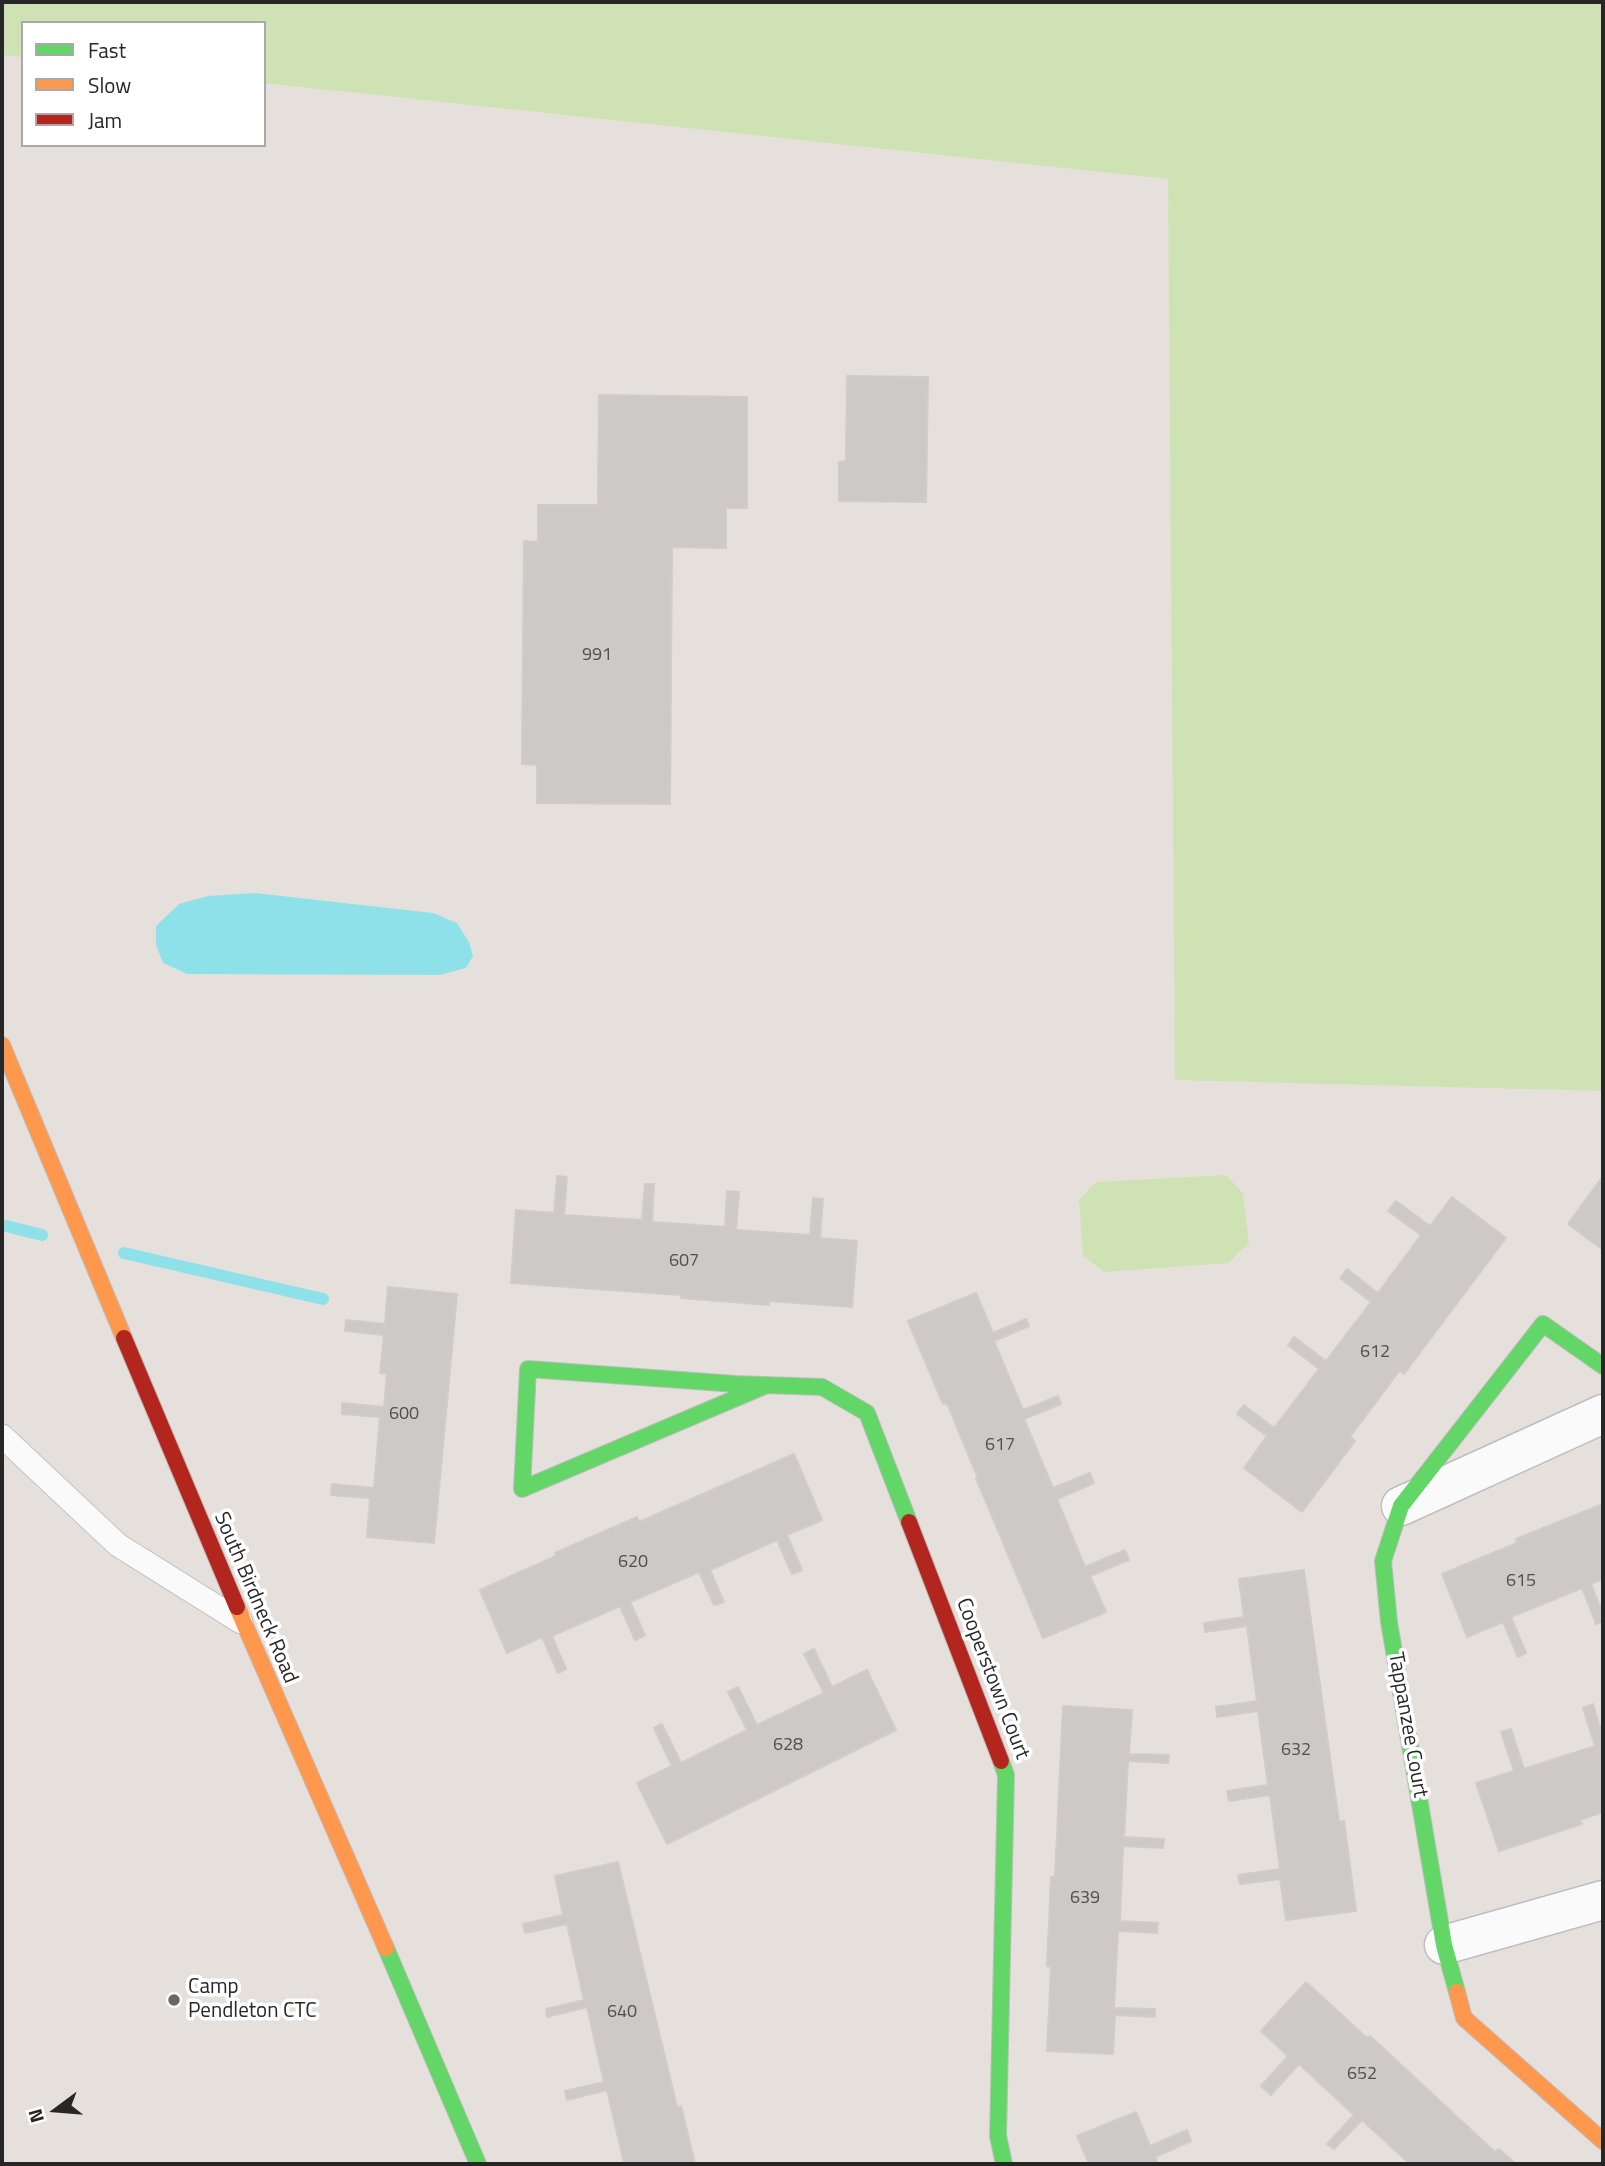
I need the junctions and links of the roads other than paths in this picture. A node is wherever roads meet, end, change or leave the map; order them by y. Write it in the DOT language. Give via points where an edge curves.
graph roads {
  1 [pos="2,1045"];
  2 [pos="1603,1366"];
  3 [pos="767,1385"];
  4 [pos="1603,1414"];
  5 [pos="2,1436"];
  6 [pos="1401,1506"];
  7 [pos="242,1622"];
  8 [pos="1603,1899"];
  9 [pos="1444,1945"];
  10 [pos="1603,2141"];
  11 [pos="478,2164"];
  12 [pos="1004,2164"];
  1 -- 7 [label="street, South Birdneck Road"];
  2 -- 6 [label="street, Tappanzee Court" via="1543,1324"];
  3 -- 3 [label="street, Cooperstown Court" via="528,1369 522,1489 724,1404"];
  3 -- 12 [label="street, Cooperstown Court" via="822,1387 867,1413 1006,1775 998,2123"];
  4 -- 6 [label="street"];
  5 -- 7 [label="lane" via="118,1545"];
  6 -- 9 [label="street, Tappanzee Court" via="1383,1561 1389,1622"];
  7 -- 11 [label="street, South Birdneck Road"];
  8 -- 9 [label="street"];
  9 -- 10 [label="street, Tappanzee Court" via="1464,2018"];
}
